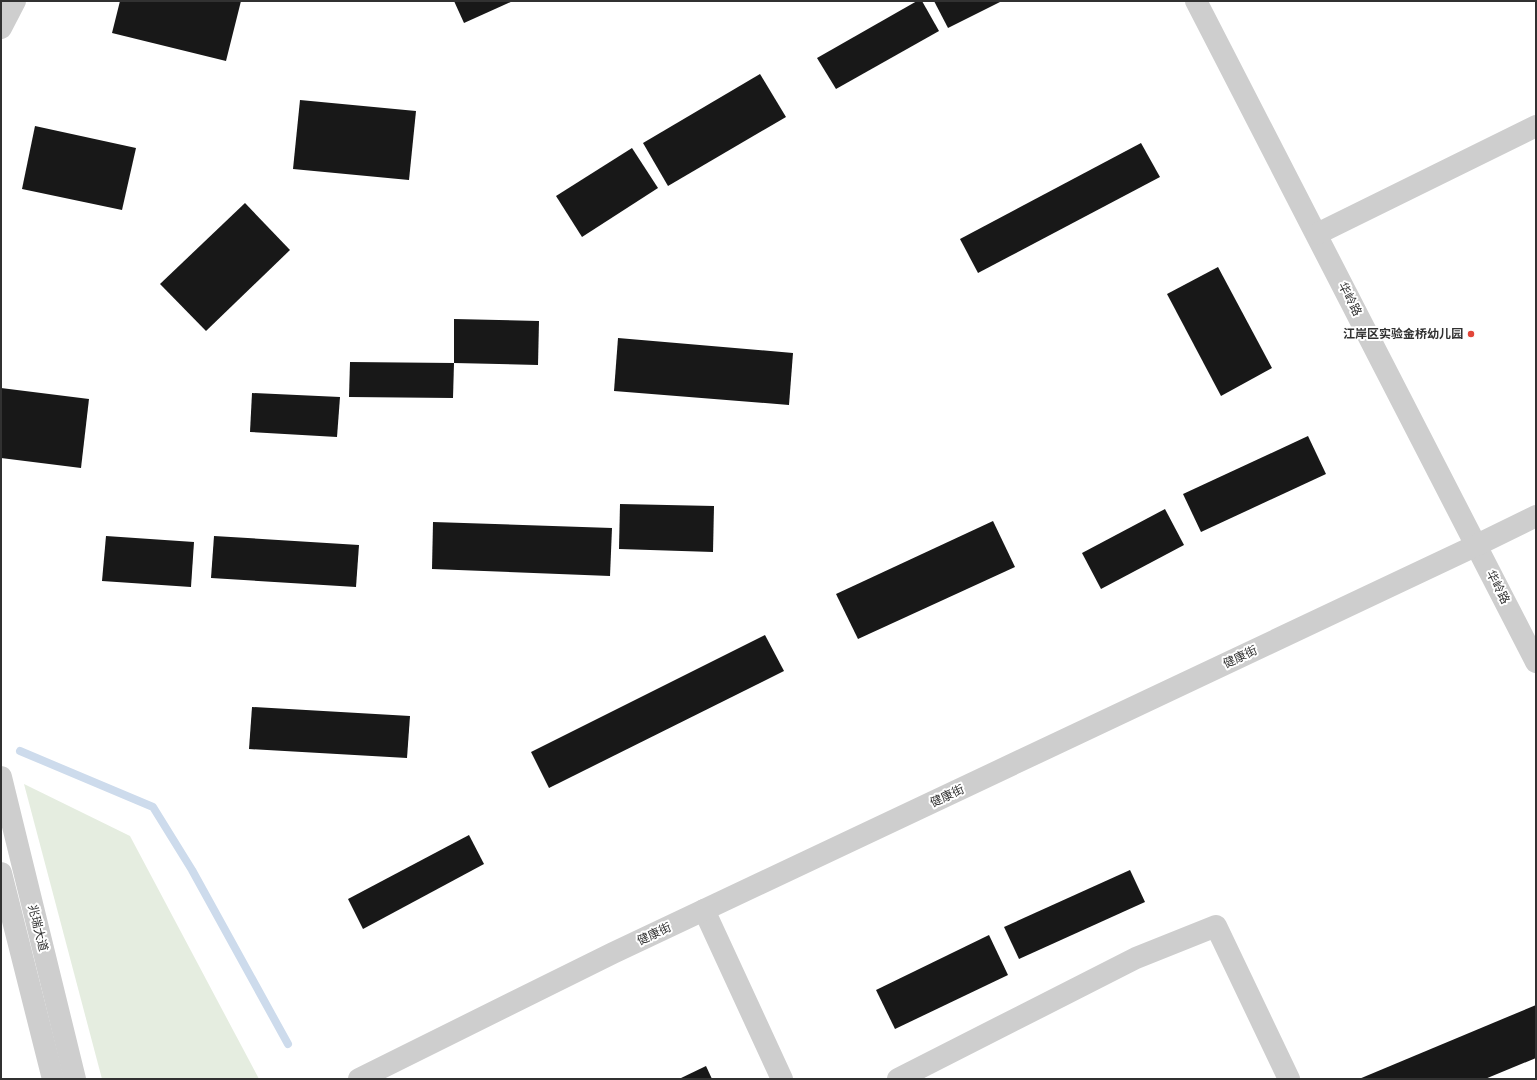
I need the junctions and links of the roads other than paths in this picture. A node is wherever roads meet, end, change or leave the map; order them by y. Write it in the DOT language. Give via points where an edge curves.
graph roads {
  1 [pos="15,1"];
  2 [pos="1196,1"];
  3 [pos="1,28"];
  4 [pos="1536,126"];
  5 [pos="1317,234"];
  6 [pos="1536,516"];
  7 [pos="1477,546"];
  8 [pos="1536,662"];
  9 [pos="1,777"];
  10 [pos="1,873"];
  11 [pos="704,910"];
  12 [pos="53,1079"];
  13 [pos="75,1079"];
  14 [pos="359,1079"];
  15 [pos="782,1079"];
  16 [pos="898,1079"];
  17 [pos="1289,1079"];
  1 -- 3 [label="street"];
  2 -- 5 [label="street, 华岭路"];
  4 -- 5 [label="street"];
  5 -- 7 [label="street, 华岭路"];
  6 -- 7 [label="street, 健康街"];
  7 -- 8 [label="street, 华岭路"];
  7 -- 11 [label="street, 健康街"];
  9 -- 13 [label="street, 兆瑞大道"];
  10 -- 12 [label="street, 兆瑞大道"];
  11 -- 14 [label="street, 健康街"];
  11 -- 15 [label="street"];
  16 -- 17 [label="street" via="1136,958 1216,926"];
}
